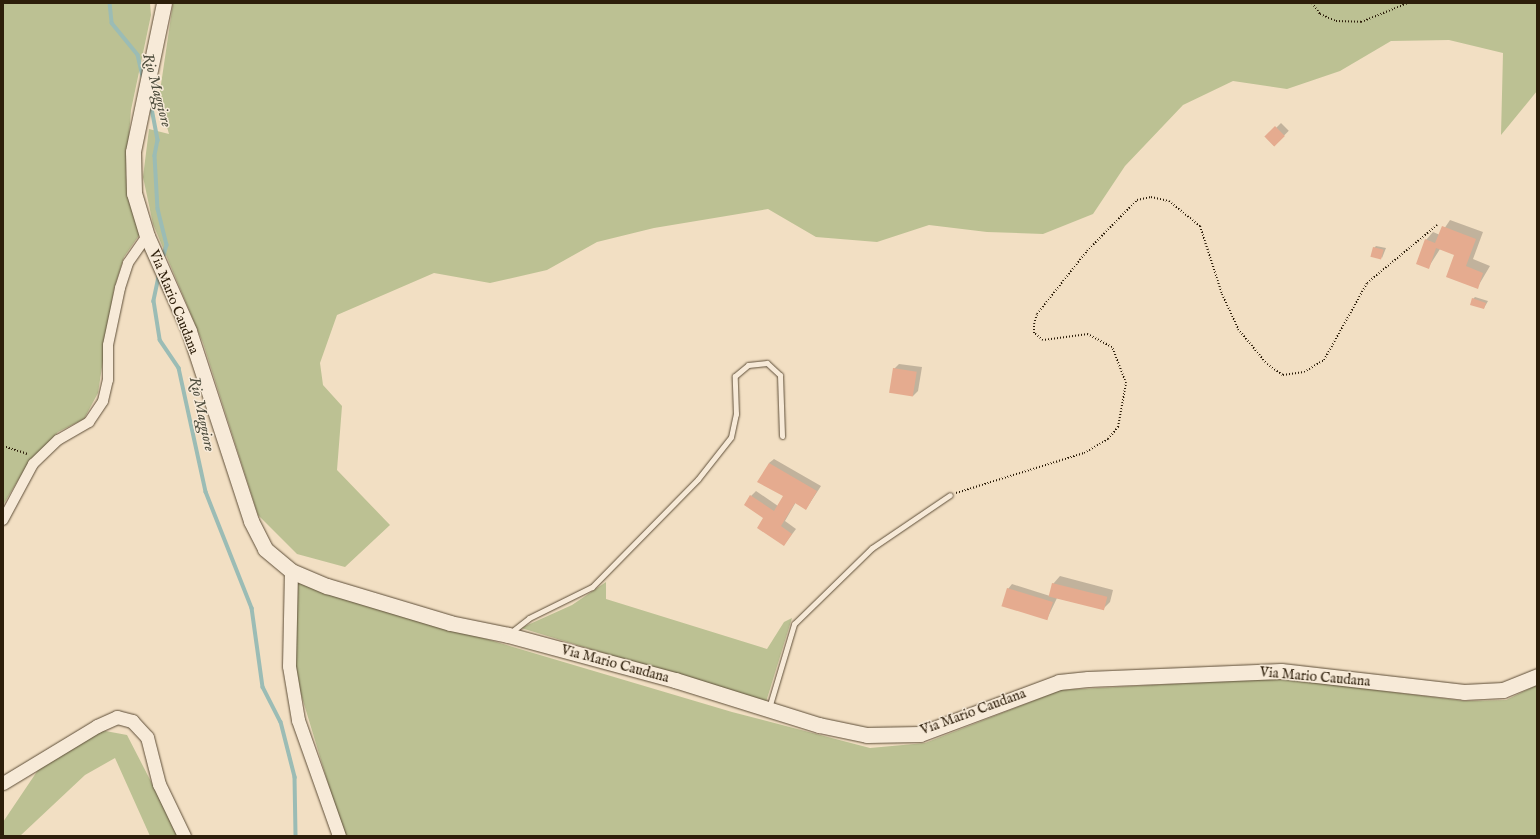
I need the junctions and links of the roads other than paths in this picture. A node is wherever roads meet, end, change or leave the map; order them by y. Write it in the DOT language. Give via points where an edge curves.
graph roads {
  1 [pos="164,3"];
  2 [pos="147,236"];
  3 [pos="782,436"];
  4 [pos="950,495"];
  5 [pos="3,520"];
  6 [pos="291,571"];
  7 [pos="508,635"];
  8 [pos="1537,676"];
  9 [pos="768,709"];
  10 [pos="3,784"];
  11 [pos="184,836"];
  12 [pos="339,836"];
  1 -- 2 [label="main road, Via Mario Caudana" via="133,152 134,186"];
  2 -- 5 [label="street" via="128,263 120,288 108,345 108,380 102,402 89,422 33,464"];
  2 -- 6 [label="main road, Via Mario Caudana" via="188,331 251,521 265,549"];
  3 -- 7 [label="lane" via="780,375 767,363 748,366 735,376 736,414 731,437 698,479 592,587 529,618"];
  4 -- 9 [label="lane" via="872,548 794,624"];
  6 -- 7 [label="main road, Via Mario Caudana" via="327,586 443,621"];
  6 -- 12 [label="street" via="287,634 298,720"];
  7 -- 9 [label="main road, Via Mario Caudana"];
  8 -- 9 [label="main road, Via Mario Caudana" via="1503,690 1464,692 1281,671 1088,679 1059,682 920,734 866,735"];
  10 -- 11 [label="street" via="97,726 118,717 132,721 147,737 159,784"];
}
